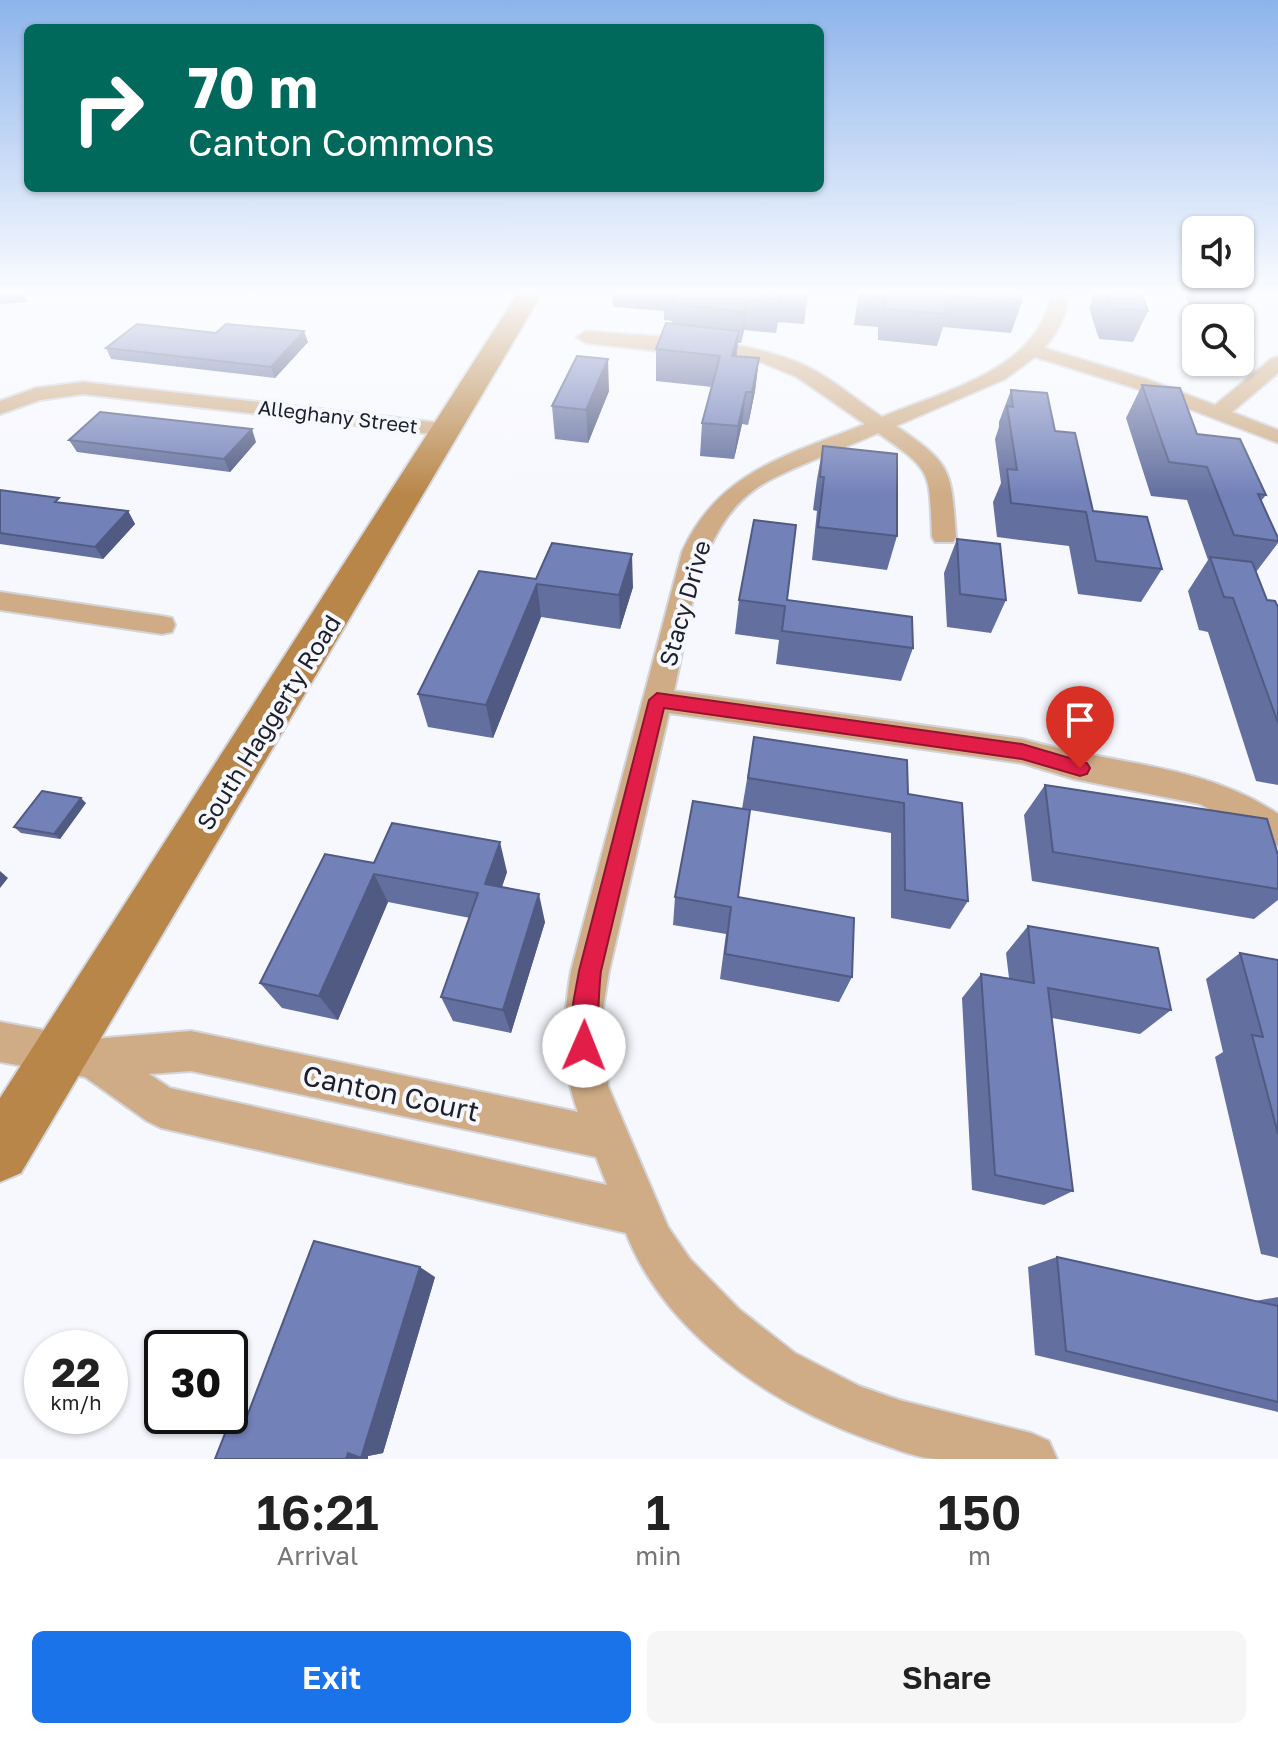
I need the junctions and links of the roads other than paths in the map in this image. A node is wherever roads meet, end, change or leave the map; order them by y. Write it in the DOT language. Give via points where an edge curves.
graph roads {
  1 [pos="492,358"];
  2 [pos="767,358"];
  3 [pos="1020,358"];
  4 [pos="1059,358"];
  5 [pos="1278,363"];
  6 [pos="0,408"];
  7 [pos="1218,413"];
  8 [pos="881,425"];
  9 [pos="449,430"];
  10 [pos="1278,437"];
  11 [pos="944,537"];
  12 [pos="0,601"];
  13 [pos="162,625"];
  14 [pos="657,700"];
  15 [pos="1278,832"];
  16 [pos="0,1042"];
  17 [pos="77,1057"];
  18 [pos="609,1139"];
  19 [pos="0,1152"];
  20 [pos="639,1214"];
  21 [pos="1031,1459"];
  1 -- 9 [label="main road, South Haggerty Road"];
  2 -- 8 [label="street" via="804,373"];
  3 -- 8 [label="street, Stacy Drive" via="979,386"];
  4 -- 7 [label="street"];
  5 -- 7 [label="street"];
  6 -- 9 [label="street, Alleghany Street" via="36,394 83,388"];
  7 -- 10 [label="street"];
  8 -- 11 [label="street" via="927,457 938,472"];
  8 -- 14 [label="street, Stacy Drive" via="762,475 708,521 695,549"];
  9 -- 17 [label="main road, South Haggerty Road"];
  12 -- 13 [label="street"];
  14 -- 15 [label="street" via="1022,751 1080,768 1214,793"];
  14 -- 18 [label="street, Stacy Drive" via="584,1008 588,1086"];
  16 -- 17 [label="street"];
  17 -- 18 [label="street, Canton Court" via="191,1051"];
  17 -- 19 [label="main road, South Haggerty Road"];
  17 -- 20 [label="street" via="161,1107"];
  18 -- 20 [label="street"];
  20 -- 21 [label="street" via="674,1275 722,1326 778,1370 873,1416"];
}
